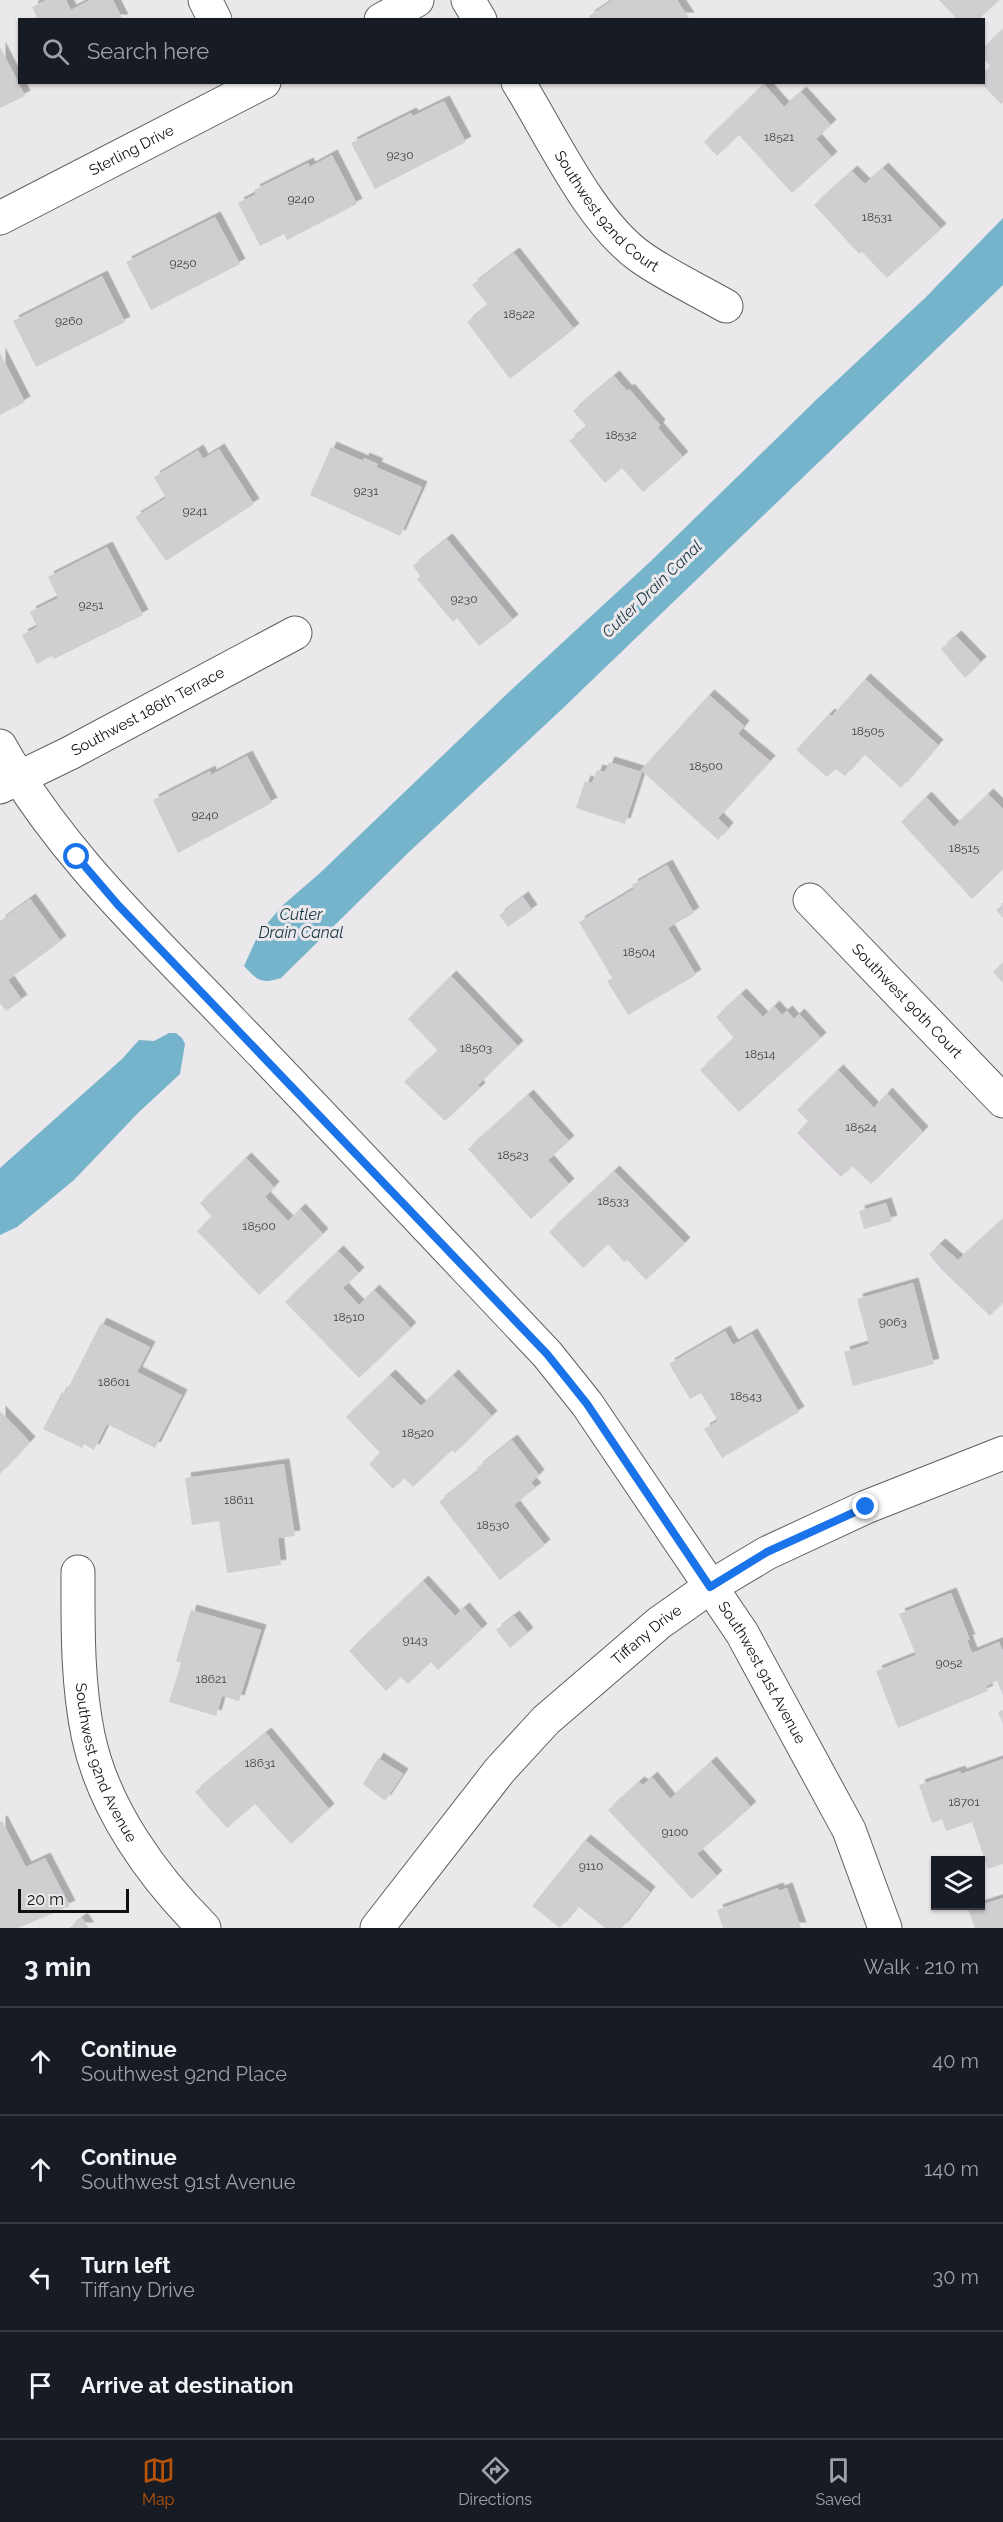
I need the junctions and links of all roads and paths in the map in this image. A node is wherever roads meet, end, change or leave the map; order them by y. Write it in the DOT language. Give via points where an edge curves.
graph roads {
  1 [pos="205,0"];
  2 [pos="417,0"];
  3 [pos="468,0"];
  4 [pos="214,18"];
  5 [pos="385,18"];
  6 [pos="479,18"];
  7 [pos="519,84"];
  8 [pos="255,85"];
  9 [pos="0,218"];
  10 [pos="726,306"];
  11 [pos="295,633"];
  12 [pos="0,746"];
  13 [pos="9,783"];
  14 [pos="810,900"];
  15 [pos="1003,1101"];
  16 [pos="1003,1454"];
  17 [pos="78,1572"];
  18 [pos="710,1587"];
  19 [pos="204,1928"];
  20 [pos="377,1928"];
  21 [pos="885,1928"];
  1 -- 4 [label="street"];
  2 -- 5 [label="street"];
  3 -- 6 [label="street"];
  7 -- 10 [label="street, Southwest 92nd Court" via="609,226 641,257"];
  8 -- 9 [label="street, Sterling Drive"];
  11 -- 13 [label="street, Southwest 186th Terrace"];
  12 -- 13 [label="street, Southwest 91st Avenue"];
  13 -- 18 [label="street, Southwest 91st Avenue" via="45,816 118,905 547,1354 587,1404"];
  14 -- 15 [label="street, Southwest 90th Court"];
  16 -- 18 [label="street, Tiffany Drive" via="856,1511 767,1552"];
  17 -- 19 [label="street, Southwest 92nd Avenue" via="82,1696 99,1774 137,1847"];
  18 -- 20 [label="street, Tiffany Drive" via="659,1623 546,1720 500,1770"];
  18 -- 21 [label="street, Southwest 91st Avenue" via="742,1634 824,1780 849,1830"];
}
